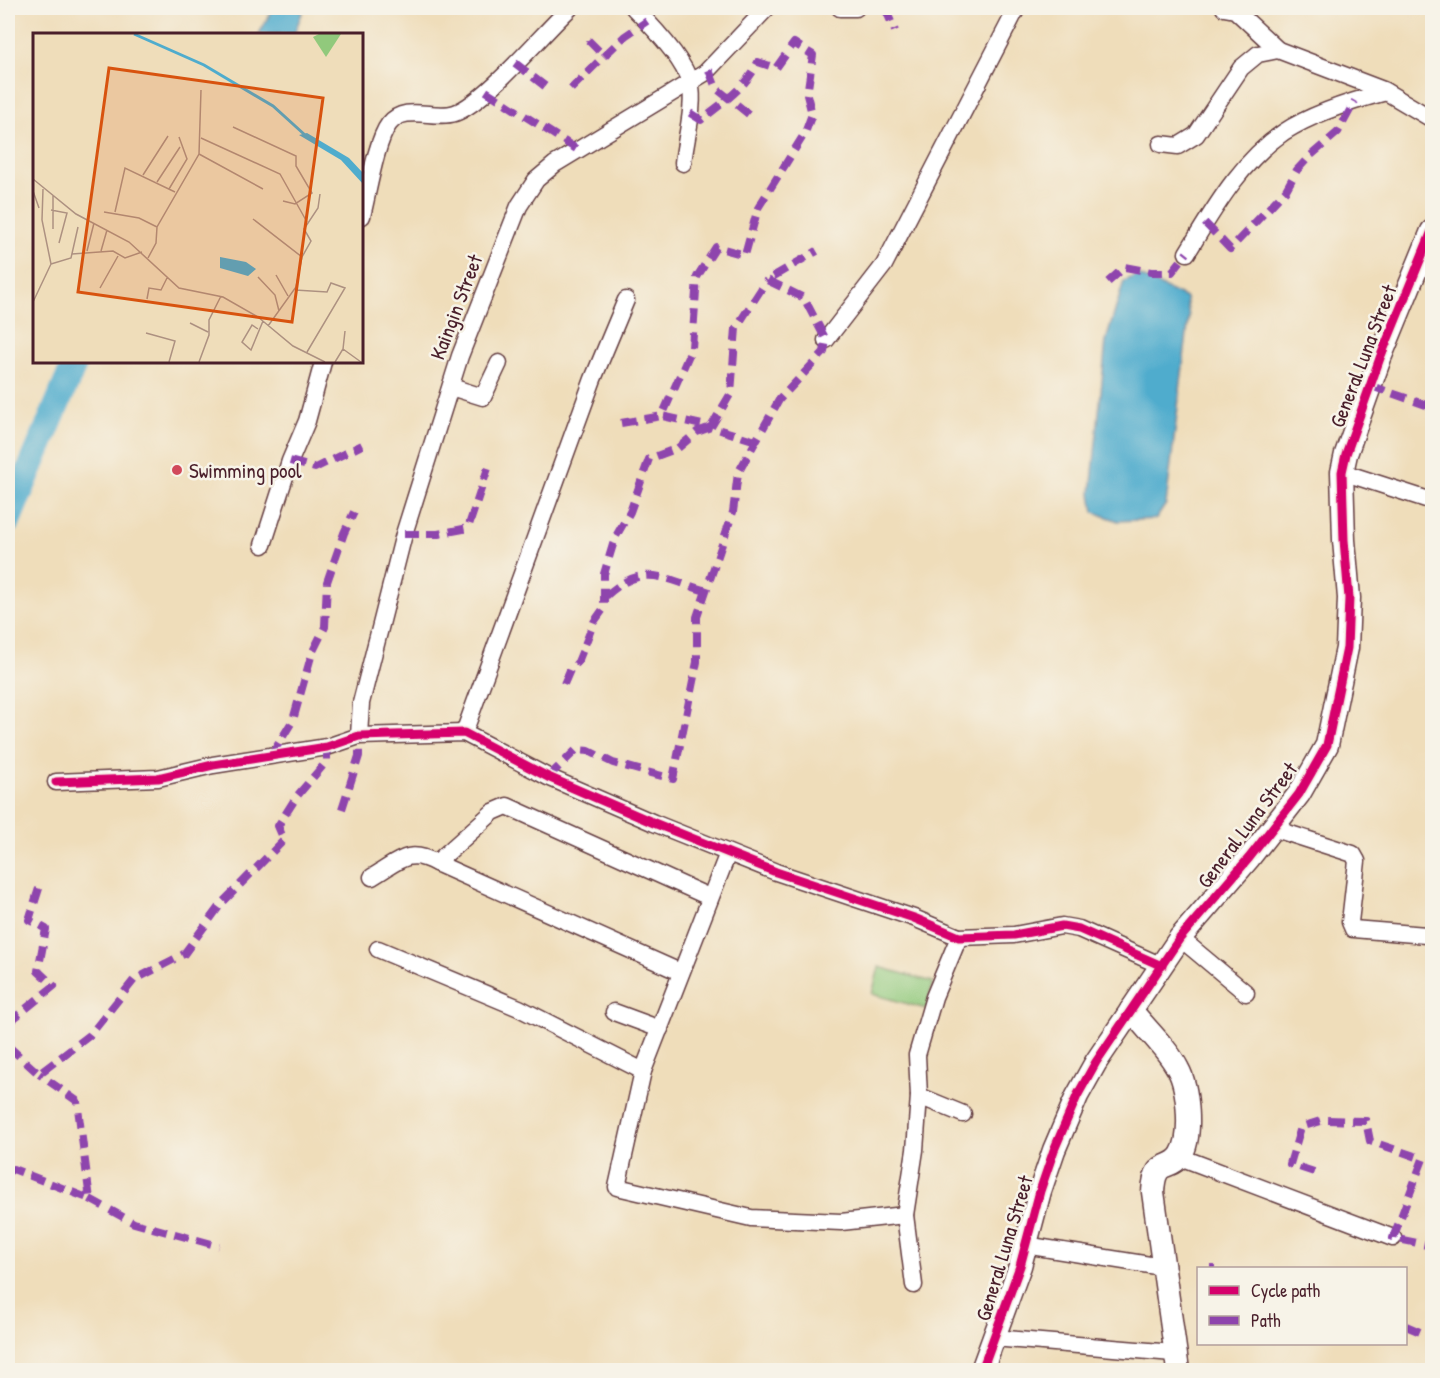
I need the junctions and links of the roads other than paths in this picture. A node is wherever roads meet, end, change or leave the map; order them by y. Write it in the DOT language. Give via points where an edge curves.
graph roads {
  1 [pos="570,8"];
  2 [pos="634,8"];
  3 [pos="767,8"];
  4 [pos="840,8"];
  5 [pos="856,8"];
  6 [pos="1017,8"];
  7 [pos="1231,8"];
  8 [pos="1278,50"];
  9 [pos="691,83"];
  10 [pos="1386,92"];
  11 [pos="1432,119"];
  12 [pos="1161,144"];
  13 [pos="683,163"];
  14 [pos="363,212"];
  15 [pos="1432,231"];
  16 [pos="1186,253"];
  17 [pos="626,300"];
  18 [pos="826,340"];
  19 [pos="323,363"];
  20 [pos="499,363"];
  21 [pos="451,387"];
  22 [pos="1342,472"];
  23 [pos="1432,501"];
  24 [pos="263,545"];
  25 [pos="464,734"];
  26 [pos="359,736"];
  27 [pos="56,782"];
  28 [pos="1272,828"];
  29 [pos="728,853"];
  30 [pos="436,863"];
  31 [pos="372,877"];
  32 [pos="709,897"];
  33 [pos="1426,935"];
  34 [pos="959,937"];
  35 [pos="1180,938"];
  36 [pos="378,949"];
  37 [pos="1162,966"];
  38 [pos="680,972"];
  39 [pos="1245,993"];
  40 [pos="1131,1010"];
  41 [pos="614,1012"];
  42 [pos="660,1029"];
  43 [pos="643,1071"];
  44 [pos="919,1096"];
  45 [pos="963,1114"];
  46 [pos="1180,1157"];
  47 [pos="904,1215"];
  48 [pos="1393,1238"];
  49 [pos="1025,1245"];
  50 [pos="1162,1267"];
  51 [pos="914,1285"];
  52 [pos="994,1338"];
  53 [pos="1175,1362"];
  54 [pos="982,1371"];
  1 -- 14 [label="street" via="486,91 456,112 443,116 416,112 391,122 383,134"];
  2 -- 9 [label="street" via="664,39"];
  3 -- 9 [label="street, Kaingin Street"];
  4 -- 5 [label="street"];
  6 -- 18 [label="street" via="884,265"];
  7 -- 8 [label="street"];
  8 -- 10 [label="street"];
  8 -- 12 [label="street" via="1258,54 1241,68 1196,135 1178,146"];
  9 -- 13 [label="street"];
  9 -- 21 [label="street, Kaingin Street" via="606,132 536,180 508,231"];
  10 -- 11 [label="street"];
  10 -- 16 [label="street" via="1355,101 1283,133 1228,187"];
  15 -- 22 [label="street, General Luna Street" via="1380,358"];
  17 -- 25 [label="street" via="593,379"];
  19 -- 24 [label="street" via="307,422"];
  20 -- 21 [label="street" via="483,397"];
  21 -- 26 [label="street, Kaingin Street" via="404,534 361,703"];
  22 -- 23 [label="street"];
  22 -- 28 [label="street, General Luna Street" via="1349,598 1347,648 1327,745 1299,794"];
  25 -- 26 [label="street"];
  25 -- 29 [label="street" via="548,777"];
  26 -- 27 [label="street" via="327,747 158,778"];
  28 -- 33 [label="street" via="1353,854 1357,861 1350,922 1353,929"];
  28 -- 35 [label="street, General Luna Street"];
  29 -- 32 [label="street"];
  29 -- 34 [label="street"];
  30 -- 31 [label="street" via="418,854"];
  30 -- 32 [label="street" via="493,812 507,806"];
  30 -- 38 [label="street"];
  32 -- 38 [label="street"];
  34 -- 37 [label="street" via="1014,935 1062,926 1078,929"];
  34 -- 44 [label="street" via="934,997 917,1055"];
  35 -- 37 [label="street, General Luna Street"];
  35 -- 39 [label="street"];
  36 -- 43 [label="street" via="519,1008"];
  37 -- 40 [label="street, General Luna Street"];
  38 -- 42 [label="street"];
  40 -- 46 [label="street" via="1179,1069 1188,1132"];
  40 -- 49 [label="street, General Luna Street" via="1077,1096 1040,1191"];
  41 -- 42 [label="street"];
  42 -- 43 [label="street"];
  43 -- 47 [label="street" via="617,1187 751,1218 841,1222"];
  44 -- 45 [label="street"];
  44 -- 47 [label="street"];
  46 -- 48 [label="street"];
  46 -- 50 [label="street" via="1158,1169 1154,1178"];
  47 -- 51 [label="street"];
  49 -- 50 [label="street"];
  49 -- 52 [label="street, General Luna Street"];
  50 -- 53 [label="street"];
  52 -- 53 [label="street"];
  52 -- 54 [label="street, General Luna Street"];
}
